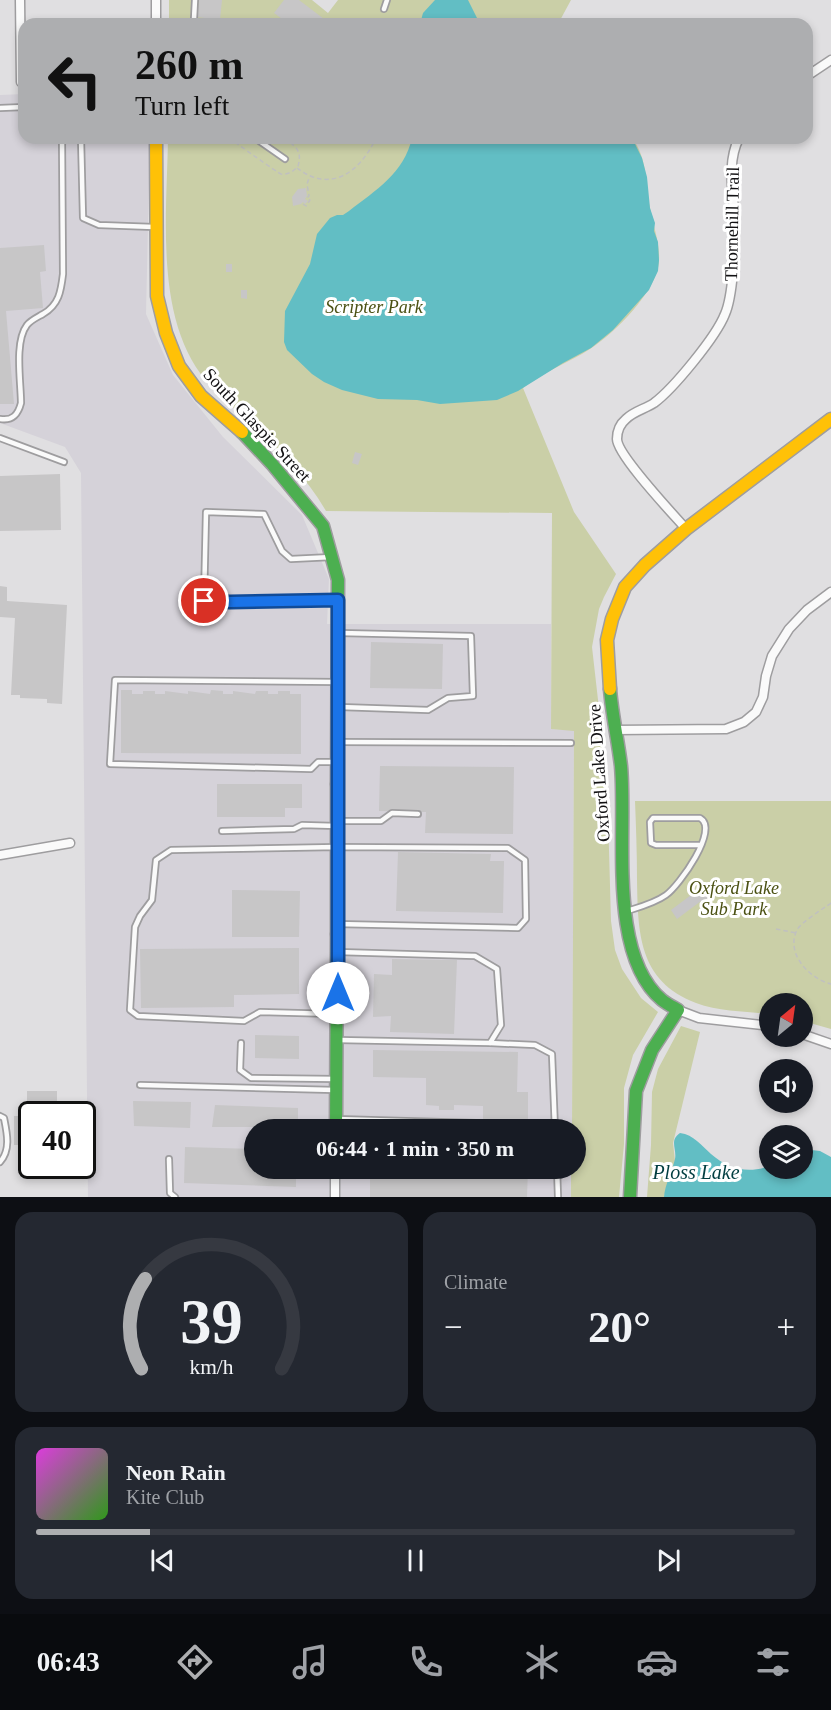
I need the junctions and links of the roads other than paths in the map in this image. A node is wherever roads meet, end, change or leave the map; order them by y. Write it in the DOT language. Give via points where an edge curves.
graph roads {
  1 [pos="20,0"];
  2 [pos="156,0"];
  3 [pos="195,0"];
  4 [pos="387,0"];
  5 [pos="384,9"];
  6 [pos="20,18"];
  7 [pos="156,18"];
  8 [pos="194,18"];
  9 [pos="831,60"];
  10 [pos="813,72"];
  11 [pos="18,107"];
  12 [pos="0,108"];
  13 [pos="62,144"];
  14 [pos="81,144"];
  15 [pos="156,144"];
  16 [pos="264,144"];
  17 [pos="736,144"];
  18 [pos="285,159"];
  19 [pos="156,227"];
  20 [pos="0,419"];
  21 [pos="831,419"];
  22 [pos="0,438"];
  23 [pos="64,462"];
  24 [pos="686,529"];
  25 [pos="333,557"];
  26 [pos="831,592"];
  27 [pos="338,600"];
  28 [pos="338,633"];
  29 [pos="338,682"];
  30 [pos="337,707"];
  31 [pos="615,730"];
  32 [pos="337,742"];
  33 [pos="571,743"];
  34 [pos="337,762"];
  35 [pos="418,814"];
  36 [pos="337,823"];
  37 [pos="222,831"];
  38 [pos="70,843"];
  39 [pos="701,845"];
  40 [pos="337,847"];
  41 [pos="0,855"];
  42 [pos="625,912"];
  43 [pos="337,924"];
  44 [pos="338,952"];
  45 [pos="678,1010"];
  46 [pos="338,1014"];
  47 [pos="759,1025"];
  48 [pos="813,1038"];
  49 [pos="338,1040"];
  50 [pos="241,1043"];
  51 [pos="490,1043"];
  52 [pos="831,1044"];
  53 [pos="337,1084"];
  54 [pos="140,1085"];
  55 [pos="0,1116"];
  56 [pos="336,1119"];
  57 [pos="555,1119"];
  58 [pos="169,1159"];
  59 [pos="0,1162"];
  60 [pos="335,1179"];
  61 [pos="557,1179"];
  62 [pos="175,1197"];
  63 [pos="335,1197"];
  64 [pos="558,1197"];
  65 [pos="630,1197"];
  1 -- 6 [label="street"];
  2 -- 7 [label="street"];
  3 -- 8 [label="lane"];
  4 -- 5 [label="lane"];
  9 -- 10 [label="street"];
  11 -- 12 [label="lane"];
  13 -- 20 [label="lane" via="61,290 49,311 28,323 24,331 20,345 21,404 15,417"];
  14 -- 19 [label="lane" via="83,218 99,225"];
  15 -- 19 [label="street, South Glaspie Street"];
  16 -- 18 [label="lane"];
  17 -- 24 [label="street, Thornehill Trail" via="731,168 735,228 726,313 715,334 662,396 626,418 618,430 618,447"];
  19 -- 25 [label="street, South Glaspie Street" via="157,296 179,366 201,396 231,421 298,495 322,526"];
  21 -- 24 [label="street, Oxford Lake Drive"];
  22 -- 23 [label="lane"];
  24 -- 31 [label="street, Oxford Lake Drive" via="626,587 612,619 607,640"];
  25 -- 27 [label="street, South Glaspie Street"];
  25 -- 27 [label="lane" via="291,559 282,551 264,514 206,512 204,601"];
  26 -- 31 [label="street" via="789,629 772,656 764,697 756,712 744,722 726,729"];
  27 -- 28 [label="street, South Glaspie Street"];
  28 -- 29 [label="street, South Glaspie Street"];
  28 -- 30 [label="lane" via="471,636 473,696 448,698 428,710"];
  29 -- 30 [label="street, South Glaspie Street"];
  29 -- 34 [label="lane" via="115,680 110,764 311,769 318,762"];
  30 -- 32 [label="street, South Glaspie Street"];
  31 -- 42 [label="street, Oxford Lake Drive" via="621,766"];
  32 -- 33 [label="lane"];
  32 -- 34 [label="street, South Glaspie Street"];
  34 -- 36 [label="street, South Glaspie Street"];
  35 -- 36 [label="lane" via="392,813 381,821"];
  36 -- 37 [label="lane" via="294,829"];
  36 -- 40 [label="street, South Glaspie Street"];
  38 -- 41 [label="street"];
  39 -- 39 [label="lane" via="651,843 650,822 656,817 700,818 706,825"];
  39 -- 42 [label="lane" via="685,876 672,890 658,900"];
  40 -- 43 [label="street, South Glaspie Street"];
  40 -- 43 [label="lane" via="508,848 525,860 526,920 518,928"];
  40 -- 46 [label="lane" via="171,850 156,860 153,900 135,927 130,1010 138,1016 244,1021 260,1012"];
  42 -- 45 [label="street, Oxford Lake Drive" via="636,962 662,1000"];
  43 -- 44 [label="street, South Glaspie Street"];
  44 -- 46 [label="street, South Glaspie Street"];
  44 -- 51 [label="lane" via="475,956 497,969 501,1025"];
  45 -- 47 [label="street" via="699,1018"];
  45 -- 65 [label="street" via="652,1050 636,1091"];
  46 -- 49 [label="street, South Glaspie Street"];
  48 -- 52 [label="street"];
  49 -- 51 [label="lane"];
  49 -- 53 [label="street, South Glaspie Street"];
  50 -- 53 [label="lane" via="240,1070 251,1078"];
  51 -- 57 [label="lane" via="534,1045 552,1054"];
  53 -- 54 [label="lane"];
  53 -- 56 [label="street, South Glaspie Street"];
  55 -- 59 [label="lane" via="8,1134 6,1155"];
  58 -- 62 [label="lane" via="170,1193"];
  60 -- 63 [label="street"];
  61 -- 64 [label="lane"];
}
